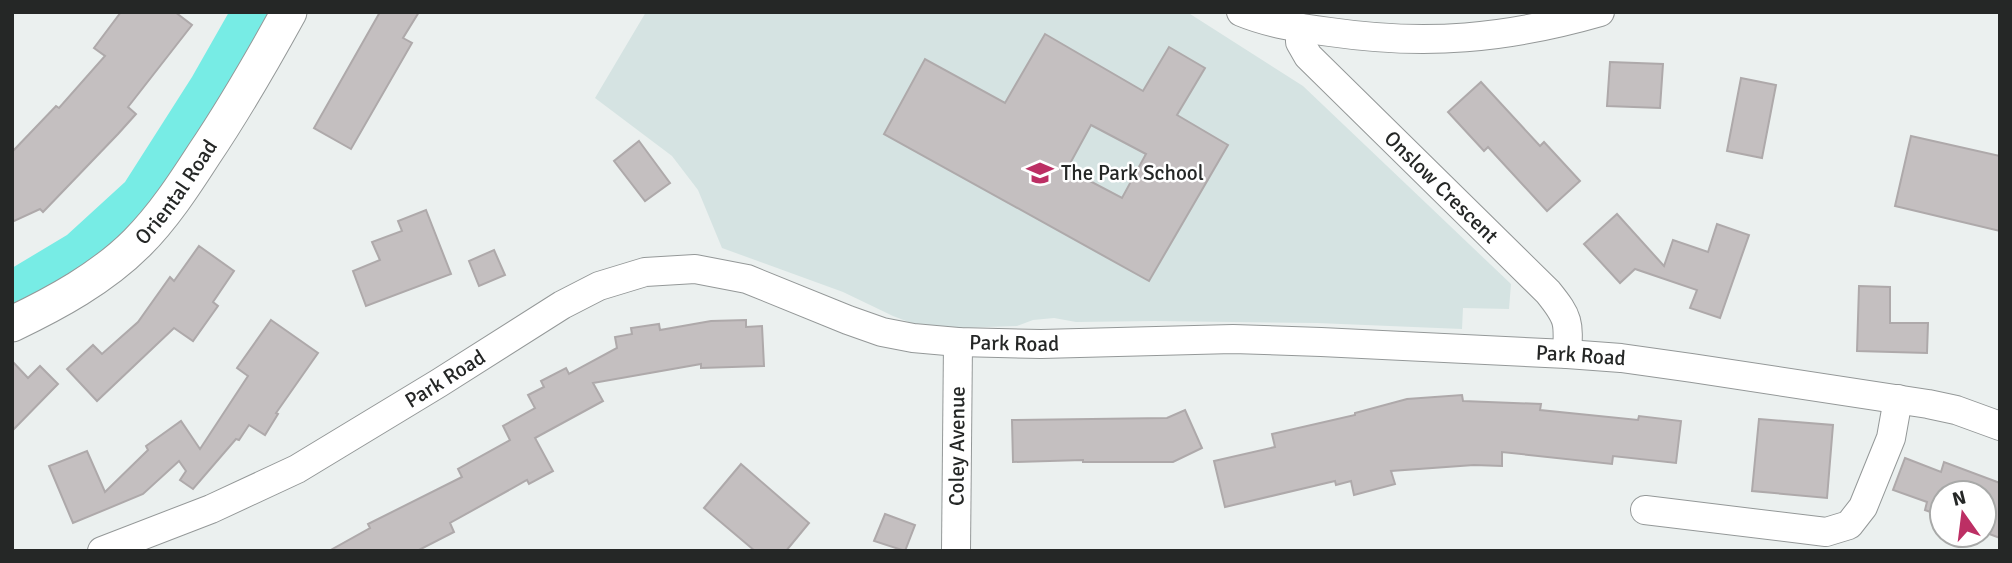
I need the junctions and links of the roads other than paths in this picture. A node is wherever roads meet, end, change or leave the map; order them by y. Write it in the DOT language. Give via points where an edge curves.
graph roads {
  1 [pos="289,12"];
  2 [pos="1241,12"];
  3 [pos="1600,12"];
  4 [pos="1300,28"];
  5 [pos="12,324"];
  6 [pos="958,342"];
  7 [pos="1567,354"];
  8 [pos="1898,399"];
  9 [pos="2000,426"];
  10 [pos="1645,510"];
  11 [pos="102,551"];
  12 [pos="956,551"];
  1 -- 5 [label="street, Oriental Road" via="190,176 137,243 73,291"];
  2 -- 4 [label="street"];
  3 -- 4 [label="street" via="1525,31 1428,40"];
  4 -- 7 [label="street, Onslow Crescent" via="1300,42 1308,56 1548,292 1569,327"];
  6 -- 7 [label="street, Park Road" via="1246,340"];
  6 -- 11 [label="street, Park Road" via="882,332 747,279 695,269 645,272 599,286 562,306 297,470"];
  6 -- 12 [label="street, Coley Avenue"];
  7 -- 8 [label="street, Park Road"];
  8 -- 9 [label="street, Park Road" via="1956,410"];
  8 -- 10 [label="street" via="1891,438 1863,507 1849,525 1826,532"];
}
